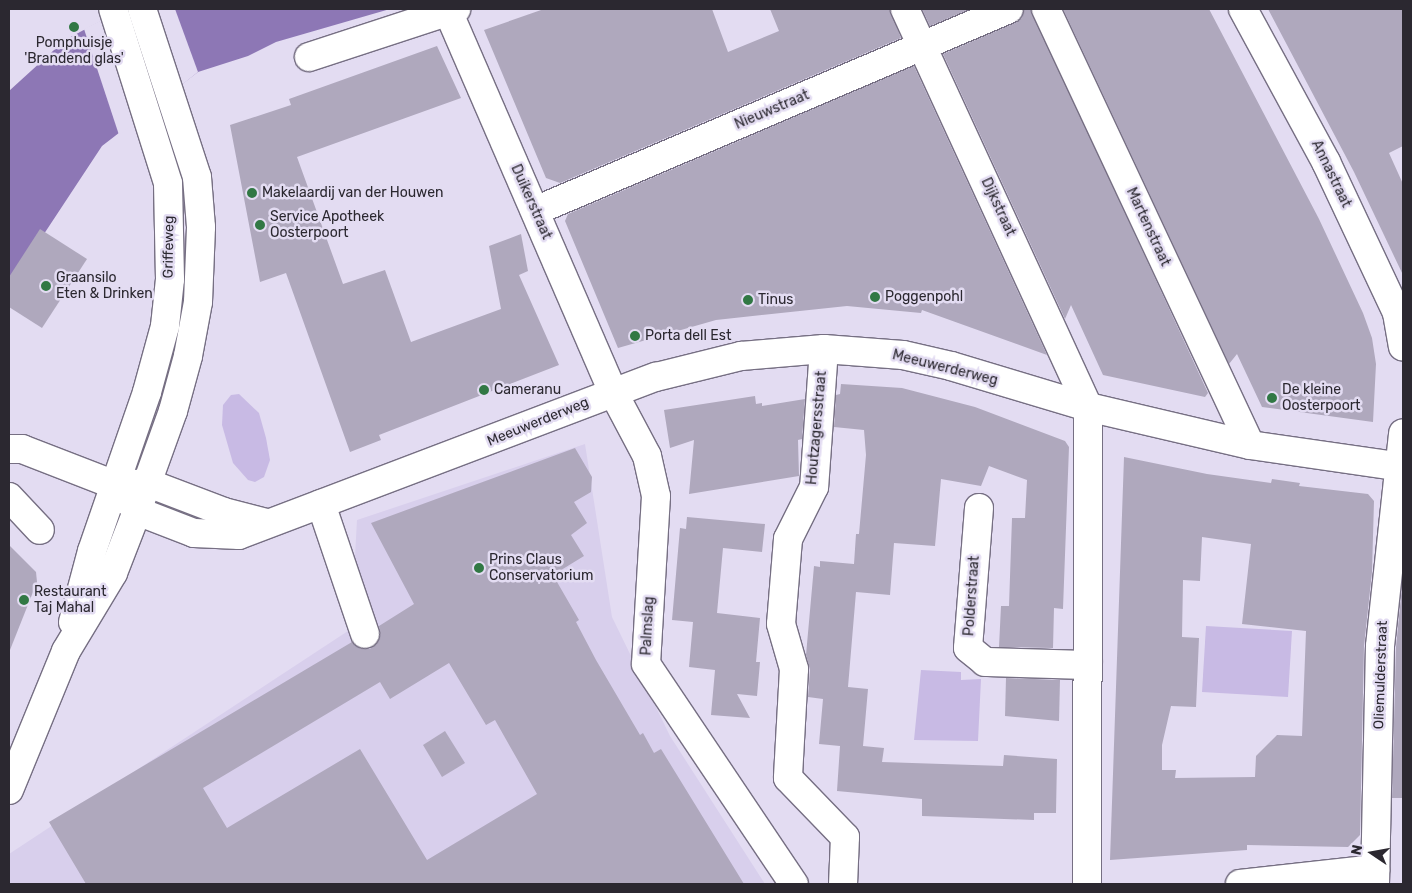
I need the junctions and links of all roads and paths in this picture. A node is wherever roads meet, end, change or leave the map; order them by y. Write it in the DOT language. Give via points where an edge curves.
graph roads {
  1 [pos="142,9"];
  2 [pos="905,9"];
  3 [pos="1009,9"];
  4 [pos="1046,9"];
  5 [pos="1243,9"];
  6 [pos="452,10"];
  7 [pos="114,11"];
  8 [pos="923,47"];
  9 [pos="309,57"];
  10 [pos="535,211"];
  11 [pos="1403,346"];
  12 [pos="824,349"];
  13 [pos="613,392"];
  14 [pos="1088,407"];
  15 [pos="1403,433"];
  16 [pos="1250,445"];
  17 [pos="9,449"];
  18 [pos="1401,467"];
  19 [pos="148,483"];
  20 [pos="115,485"];
  21 [pos="9,497"];
  22 [pos="321,504"];
  23 [pos="979,508"];
  24 [pos="137,511"];
  25 [pos="266,523"];
  26 [pos="40,530"];
  27 [pos="365,634"];
  28 [pos="66,651"];
  29 [pos="1088,665"];
  30 [pos="9,790"];
  31 [pos="1375,877"];
  32 [pos="794,884"];
  33 [pos="843,884"];
  34 [pos="1087,884"];
  35 [pos="1240,884"];
  1 -- 19 [label="street" via="197,177 200,280 188,356"];
  2 -- 8 [label="street, Dijkstraat"];
  3 -- 8 [label="street, Nieuwstraat"];
  4 -- 16 [label="street, Martenstraat"];
  5 -- 11 [label="street, Annastraat" via="1326,162 1397,312"];
  6 -- 9 [label="street"];
  6 -- 10 [label="street, Duikerstraat"];
  7 -- 20 [label="street, Griffeweg" via="168,183 170,279 165,326 147,392"];
  8 -- 10 [label="street, Nieuwstraat"];
  8 -- 14 [label="street, Dijkstraat"];
  10 -- 13 [label="street, Duikerstraat"];
  12 -- 13 [label="street, Meeuwerderweg" via="741,356 700,364"];
  12 -- 14 [label="street, Meeuwerderweg" via="913,358"];
  12 -- 33 [label="street, Houtzagersstraat" via="814,487 788,539 781,624 794,669 788,778 846,836"];
  13 -- 22 [label="street, Meeuwerderweg" via="516,433"];
  13 -- 32 [label="street, Palmslag" via="647,456 656,496 646,664"];
  14 -- 16 [label="street, Meeuwerderweg"];
  14 -- 29 [label="street"];
  15 -- 18 [label="street"];
  16 -- 18 [label="street, Meeuwerderweg"];
  17 -- 20 [label="street" via="22,449"];
  18 -- 31 [label="street, Oliemulderstraat" via="1380,646"];
  19 -- 20 [label="street"];
  19 -- 24 [label="street"];
  19 -- 25 [label="street" via="224,512"];
  20 -- 24 [label="street"];
  20 -- 28 [label="street, Griffeweg" via="88,567"];
  21 -- 26 [label="street"];
  22 -- 25 [label="street, Meeuwerderweg"];
  22 -- 27 [label="street"];
  23 -- 29 [label="street, Polderstraat" via="968,648 985,662"];
  24 -- 25 [label="street, Meeuwerderweg" via="210,535 239,536"];
  24 -- 28 [label="street" via="113,573"];
  28 -- 30 [label="street"];
  29 -- 34 [label="street"];
  31 -- 35 [label="street"];
}
